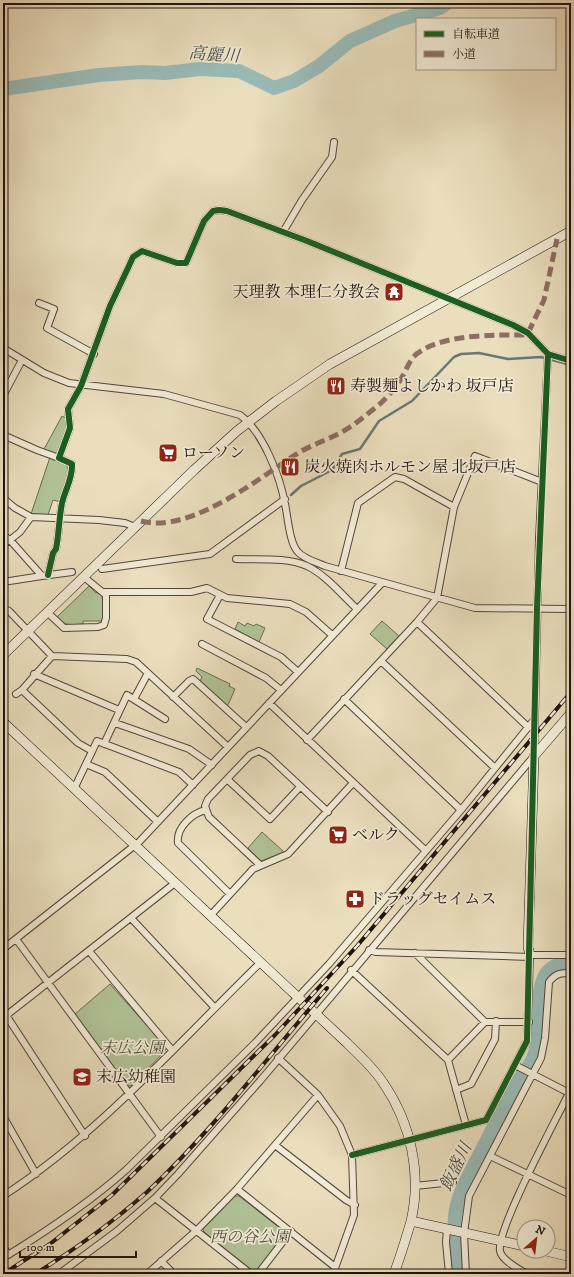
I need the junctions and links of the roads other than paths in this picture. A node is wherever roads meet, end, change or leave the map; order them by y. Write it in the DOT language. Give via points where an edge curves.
graph roads {
  1 [pos="334,142"];
  2 [pos="571,231"];
  3 [pos="283,232"];
  4 [pos="448,298"];
  5 [pos="39,303"];
  6 [pos="3,348"];
  7 [pos="94,354"];
  8 [pos="548,354"];
  9 [pos="22,360"];
  10 [pos="571,361"];
  11 [pos="81,386"];
  12 [pos="3,396"];
  13 [pos="249,422"];
  14 [pos="3,435"];
  15 [pos="59,458"];
  16 [pos="542,482"];
  17 [pos="3,498"];
  18 [pos="284,499"];
  19 [pos="454,507"];
  20 [pos="31,516"];
  21 [pos="60,518"];
  22 [pos="135,527"];
  23 [pos="3,535"];
  24 [pos="10,540"];
  25 [pos="3,544"];
  26 [pos="236,559"];
  27 [pos="102,569"];
  28 [pos="341,571"];
  29 [pos="72,572"];
  30 [pos="45,575"];
  31 [pos="84,576"];
  32 [pos="3,582"];
  33 [pos="382,582"];
  34 [pos="103,592"];
  35 [pos="220,595"];
  36 [pos="437,598"];
  37 [pos="3,608"];
  38 [pos="537,608"];
  39 [pos="568,608"];
  40 [pos="356,609"];
  41 [pos="46,612"];
  42 [pos="417,622"];
  43 [pos="27,631"];
  44 [pos="332,635"];
  45 [pos="202,644"];
  46 [pos="3,655"];
  47 [pos="52,656"];
  48 [pos="381,661"];
  49 [pos="298,672"];
  50 [pos="34,674"];
  51 [pos="148,674"];
  52 [pos="22,690"];
  53 [pos="281,690"];
  54 [pos="16,694"];
  55 [pos="173,697"];
  56 [pos="134,700"];
  57 [pos="344,700"];
  58 [pos="269,703"];
  59 [pos="119,710"];
  60 [pos="571,713"];
  61 [pos="165,719"];
  62 [pos="534,720"];
  63 [pos="3,722"];
  64 [pos="115,723"];
  65 [pos="246,727"];
  66 [pos="528,728"];
  67 [pos="307,740"];
  68 [pos="104,744"];
  69 [pos="228,747"];
  70 [pos="92,751"];
  71 [pos="534,756"];
  72 [pos="86,764"];
  73 [pos="212,764"];
  74 [pos="495,768"];
  75 [pos="227,779"];
  76 [pos="353,783"];
  77 [pos="193,785"];
  78 [pos="300,787"];
  79 [pos="74,789"];
  80 [pos="206,810"];
  81 [pos="461,810"];
  82 [pos="328,812"];
  83 [pos="158,822"];
  84 [pos="135,846"];
  85 [pos="426,851"];
  86 [pos="260,865"];
  87 [pos="175,883"];
  88 [pos="230,894"];
  89 [pos="210,916"];
  90 [pos="131,918"];
  91 [pos="16,939"];
  92 [pos="3,949"];
  93 [pos="369,950"];
  94 [pos="89,951"];
  95 [pos="415,953"];
  96 [pos="530,956"];
  97 [pos="571,956"];
  98 [pos="260,962"];
  99 [pos="352,970"];
  100 [pos="571,973"];
  101 [pos="48,983"];
  102 [pos="298,998"];
  103 [pos="215,1008"];
  104 [pos="315,1014"];
  105 [pos="5,1016"];
  106 [pos="496,1021"];
  107 [pos="485,1022"];
  108 [pos="529,1022"];
  109 [pos="172,1050"];
  110 [pos="278,1058"];
  111 [pos="448,1060"];
  112 [pos="517,1066"];
  113 [pos="532,1074"];
  114 [pos="456,1090"];
  115 [pos="129,1092"];
  116 [pos="318,1094"];
  117 [pos="570,1094"];
  118 [pos="3,1116"];
  119 [pos="466,1125"];
  120 [pos="85,1136"];
  121 [pos="161,1137"];
  122 [pos="410,1140"];
  123 [pos="275,1145"];
  124 [pos="352,1155"];
  125 [pos="490,1156"];
  126 [pos="36,1174"];
  127 [pos="528,1174"];
  128 [pos="453,1182"];
  129 [pos="415,1186"];
  130 [pos="237,1189"];
  131 [pos="571,1195"];
  132 [pos="3,1196"];
  133 [pos="155,1198"];
  134 [pos="355,1205"];
  135 [pos="411,1221"];
  136 [pos="448,1229"];
  137 [pos="196,1231"];
  138 [pos="291,1231"];
  139 [pos="463,1232"];
  140 [pos="500,1241"];
  141 [pos="516,1244"];
  142 [pos="3,1246"];
  143 [pos="556,1253"];
  144 [pos="571,1257"];
  145 [pos="162,1262"];
  146 [pos="335,1267"];
  147 [pos="59,1274"];
  148 [pos="147,1274"];
  149 [pos="174,1274"];
  150 [pos="251,1274"];
  151 [pos="258,1274"];
  152 [pos="333,1274"];
  153 [pos="394,1274"];
  154 [pos="449,1274"];
  155 [pos="466,1274"];
  156 [pos="528,1274"];
  1 -- 3 [label="street" via="332,157"];
  2 -- 4 [label="street"];
  3 -- 4 [label="street"];
  3 -- 7 [label="street" via="220,210 213,211 207,216 186,263 177,263 139,252 134,256 110,306"];
  4 -- 8 [label="street" via="523,329"];
  4 -- 13 [label="street" via="303,381"];
  5 -- 7 [label="street" via="54,309 47,328"];
  6 -- 9 [label="street"];
  7 -- 11 [label="street"];
  8 -- 10 [label="street"];
  8 -- 16 [label="street"];
  9 -- 11 [label="street" via="56,378"];
  9 -- 12 [label="street"];
  11 -- 13 [label="street" via="164,394 240,415"];
  11 -- 15 [label="street" via="68,409 70,428"];
  13 -- 18 [label="street" via="275,469"];
  13 -- 22 [label="street" via="219,446"];
  14 -- 15 [label="street"];
  15 -- 21 [label="street" via="72,464 71,479 62,502"];
  16 -- 19 [label="street" via="475,456"];
  16 -- 38 [label="street"];
  17 -- 20 [label="street"];
  18 -- 27 [label="street" via="210,554"];
  18 -- 28 [label="street" via="289,529 298,552"];
  19 -- 28 [label="street" via="404,479 395,477 358,503"];
  19 -- 36 [label="street"];
  20 -- 21 [label="street"];
  20 -- 24 [label="street" via="20,532"];
  21 -- 22 [label="street" via="125,523"];
  21 -- 30 [label="street" via="56,550"];
  22 -- 31 [label="street"];
  23 -- 24 [label="street"];
  24 -- 25 [label="street"];
  24 -- 30 [label="street"];
  26 -- 40 [label="street" via="293,562 308,567 320,574"];
  28 -- 33 [label="street"];
  29 -- 30 [label="street"];
  30 -- 32 [label="street"];
  31 -- 34 [label="street"];
  31 -- 41 [label="street"];
  33 -- 36 [label="street"];
  33 -- 40 [label="street"];
  34 -- 35 [label="street" via="191,592 207,588"];
  34 -- 41 [label="street" via="107,598 106,618 102,626 64,628"];
  35 -- 44 [label="street" via="227,598 290,604 306,612"];
  35 -- 49 [label="street" via="207,619 281,657"];
  36 -- 38 [label="street" via="475,608"];
  36 -- 42 [label="street"];
  37 -- 43 [label="street"];
  38 -- 39 [label="street"];
  38 -- 62 [label="street"];
  40 -- 44 [label="street"];
  41 -- 43 [label="street"];
  42 -- 48 [label="street"];
  42 -- 66 [label="street"];
  43 -- 46 [label="street"];
  43 -- 47 [label="street"];
  44 -- 49 [label="street"];
  45 -- 53 [label="street" via="266,678"];
  47 -- 50 [label="street"];
  47 -- 51 [label="street" via="118,657 136,662"];
  48 -- 57 [label="street"];
  48 -- 74 [label="street"];
  49 -- 53 [label="street"];
  50 -- 52 [label="street"];
  50 -- 59 [label="street"];
  51 -- 55 [label="street"];
  51 -- 56 [label="street"];
  52 -- 54 [label="street"];
  52 -- 70 [label="street" via="78,743"];
  53 -- 58 [label="street"];
  55 -- 65 [label="street" via="193,680"];
  55 -- 69 [label="street"];
  56 -- 59 [label="street" via="127,694"];
  56 -- 61 [label="street"];
  57 -- 67 [label="street"];
  57 -- 81 [label="street"];
  58 -- 65 [label="street"];
  58 -- 67 [label="street"];
  59 -- 64 [label="street"];
  60 -- 71 [label="street"];
  62 -- 66 [label="street"];
  62 -- 71 [label="street"];
  63 -- 79 [label="street"];
  64 -- 68 [label="street"];
  64 -- 73 [label="street" via="189,749"];
  65 -- 69 [label="street"];
  66 -- 74 [label="street"];
  67 -- 76 [label="street"];
  68 -- 70 [label="street" via="97,741"];
  68 -- 77 [label="street" via="179,772"];
  69 -- 73 [label="street"];
  70 -- 72 [label="street"];
  71 -- 93 [label="street"];
  71 -- 96 [label="street" via="528,947"];
  72 -- 79 [label="street"];
  72 -- 83 [label="street" via="105,772"];
  73 -- 77 [label="street"];
  74 -- 81 [label="street"];
  75 -- 78 [label="street" via="250,754 259,751 268,756"];
  75 -- 78 [label="street" via="270,819"];
  75 -- 80 [label="street" via="208,799"];
  76 -- 82 [label="street"];
  76 -- 85 [label="street"];
  77 -- 83 [label="street"];
  78 -- 82 [label="street"];
  79 -- 84 [label="street"];
  80 -- 86 [label="street" via="209,817"];
  80 -- 88 [label="street" via="195,814 180,830 178,843"];
  81 -- 85 [label="street"];
  82 -- 86 [label="street" via="288,854"];
  83 -- 84 [label="street"];
  84 -- 87 [label="street"];
  84 -- 91 [label="street"];
  85 -- 102 [label="street"];
  86 -- 88 [label="street"];
  87 -- 89 [label="street"];
  87 -- 90 [label="street"];
  88 -- 89 [label="street"];
  89 -- 98 [label="street"];
  90 -- 94 [label="street"];
  90 -- 103 [label="street"];
  91 -- 92 [label="street"];
  91 -- 101 [label="street"];
  93 -- 95 [label="street"];
  93 -- 99 [label="street"];
  94 -- 101 [label="street"];
  94 -- 109 [label="street"];
  95 -- 96 [label="street"];
  95 -- 107 [label="street"];
  96 -- 97 [label="street"];
  96 -- 108 [label="street"];
  98 -- 102 [label="street"];
  98 -- 103 [label="street"];
  99 -- 104 [label="street"];
  99 -- 111 [label="street"];
  100 -- 113 [label="street" via="560,973 549,982 544,1048"];
  101 -- 105 [label="street"];
  101 -- 115 [label="street"];
  102 -- 104 [label="street"];
  102 -- 121 [label="street"];
  103 -- 109 [label="street"];
  104 -- 110 [label="street"];
  104 -- 122 [label="street" via="369,1065 384,1083 396,1104"];
  105 -- 120 [label="street"];
  106 -- 107 [label="street"];
  106 -- 108 [label="street"];
  106 -- 114 [label="street" via="495,1039 471,1084"];
  107 -- 111 [label="street"];
  108 -- 112 [label="street" via="527,1041"];
  109 -- 115 [label="street"];
  110 -- 116 [label="street"];
  110 -- 133 [label="street" via="192,1159"];
  111 -- 114 [label="street"];
  112 -- 113 [label="street"];
  112 -- 119 [label="street" via="486,1120"];
  113 -- 117 [label="street"];
  113 -- 125 [label="street"];
  114 -- 119 [label="street"];
  115 -- 120 [label="street"];
  115 -- 121 [label="street"];
  116 -- 123 [label="street"];
  116 -- 124 [label="street" via="340,1126"];
  117 -- 127 [label="street"];
  118 -- 126 [label="street"];
  119 -- 122 [label="street"];
  120 -- 126 [label="street"];
  121 -- 142 [label="street" via="105,1189 63,1221 8,1255"];
  122 -- 124 [label="street"];
  122 -- 129 [label="street"];
  123 -- 130 [label="street"];
  123 -- 134 [label="street"];
  124 -- 134 [label="street"];
  125 -- 127 [label="street"];
  125 -- 139 [label="street" via="469,1196"];
  126 -- 132 [label="street"];
  127 -- 131 [label="street"];
  127 -- 140 [label="street"];
  128 -- 129 [label="street"];
  129 -- 135 [label="street"];
  130 -- 137 [label="street"];
  130 -- 138 [label="street"];
  133 -- 137 [label="street"];
  133 -- 147 [label="street" via="103,1242"];
  134 -- 146 [label="street" via="354,1215"];
  135 -- 136 [label="street"];
  135 -- 153 [label="street"];
  136 -- 139 [label="street"];
  136 -- 154 [label="street" via="446,1242"];
  137 -- 145 [label="street"];
  137 -- 150 [label="street"];
  138 -- 146 [label="street"];
  138 -- 151 [label="street"];
  139 -- 140 [label="street"];
  139 -- 155 [label="street"];
  140 -- 141 [label="street"];
  140 -- 156 [label="street" via="500,1253 504,1258"];
  143 -- 144 [label="street"];
  145 -- 148 [label="street"];
  145 -- 149 [label="street"];
  146 -- 152 [label="street"];
}
